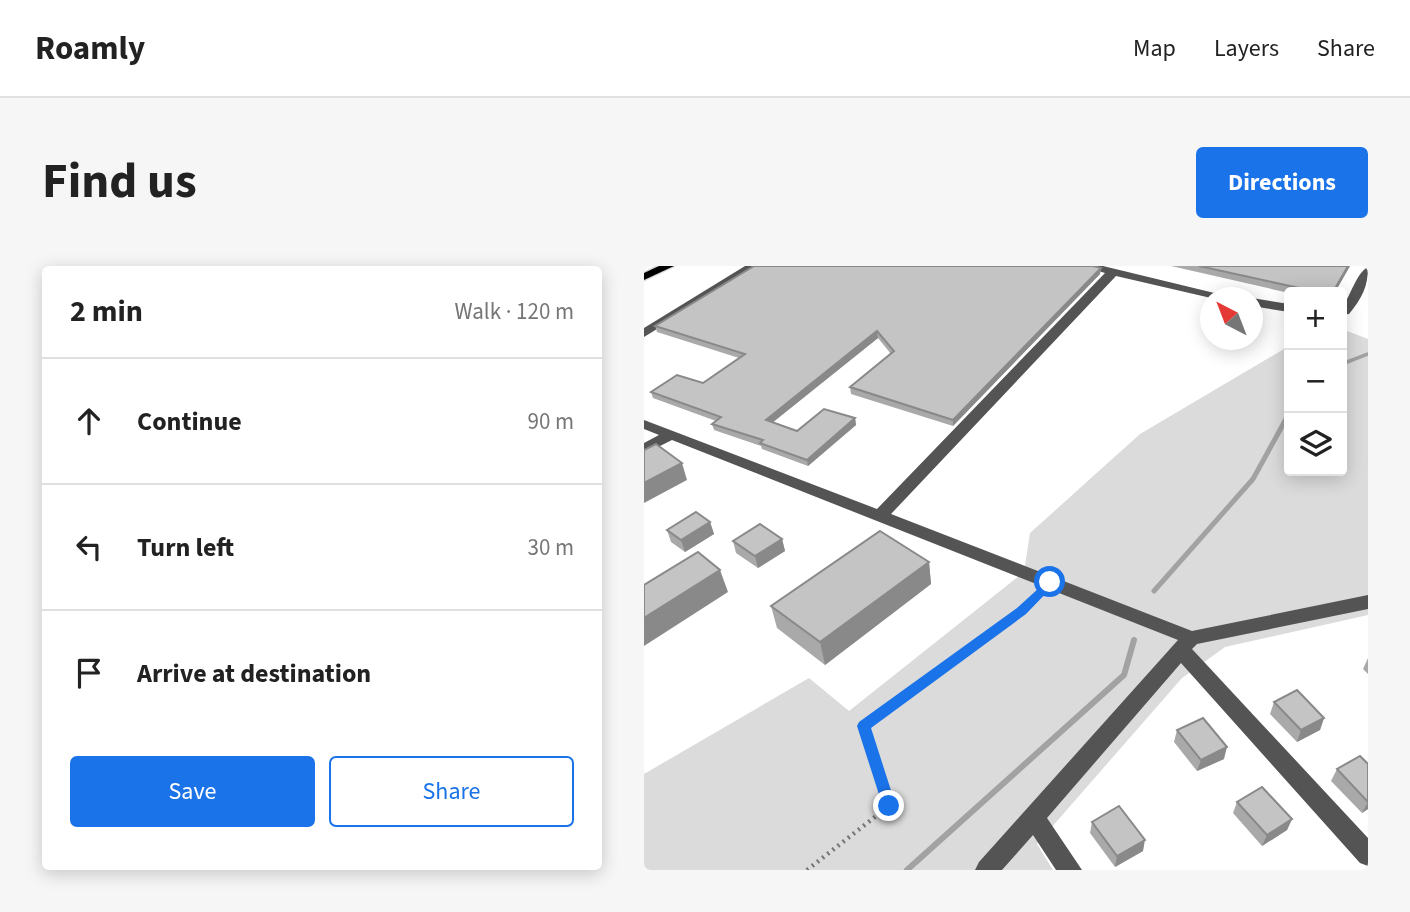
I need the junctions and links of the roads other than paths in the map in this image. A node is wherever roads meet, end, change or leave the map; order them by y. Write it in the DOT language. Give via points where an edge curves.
graph roads {
  1 [pos="668,266"];
  2 [pos="753,266"];
  3 [pos="1088,266"];
  4 [pos="1368,270"];
  5 [pos="1113,272"];
  6 [pos="644,277"];
  7 [pos="1200,292"];
  8 [pos="1263,304"];
  9 [pos="1284,307"];
  10 [pos="1347,309"];
  11 [pos="644,333"];
  12 [pos="644,425"];
  13 [pos="671,435"];
  14 [pos="644,449"];
  15 [pos="881,515"];
  16 [pos="1368,602"];
  17 [pos="1187,645"];
  18 [pos="1035,819"];
  19 [pos="1368,856"];
  20 [pos="987,870"];
  21 [pos="1070,870"];
  1 -- 6 [label="main road"];
  2 -- 11 [label="street"];
  3 -- 5 [label="street"];
  4 -- 10 [label="street"];
  5 -- 7 [label="street"];
  5 -- 15 [label="street"];
  8 -- 9 [label="street"];
  12 -- 13 [label="street"];
  13 -- 14 [label="street"];
  13 -- 15 [label="street"];
  15 -- 17 [label="street" via="1050,582"];
  16 -- 17 [label="street"];
  17 -- 18 [label="street"];
  17 -- 19 [label="street"];
  18 -- 20 [label="street"];
  18 -- 21 [label="street"];
}
